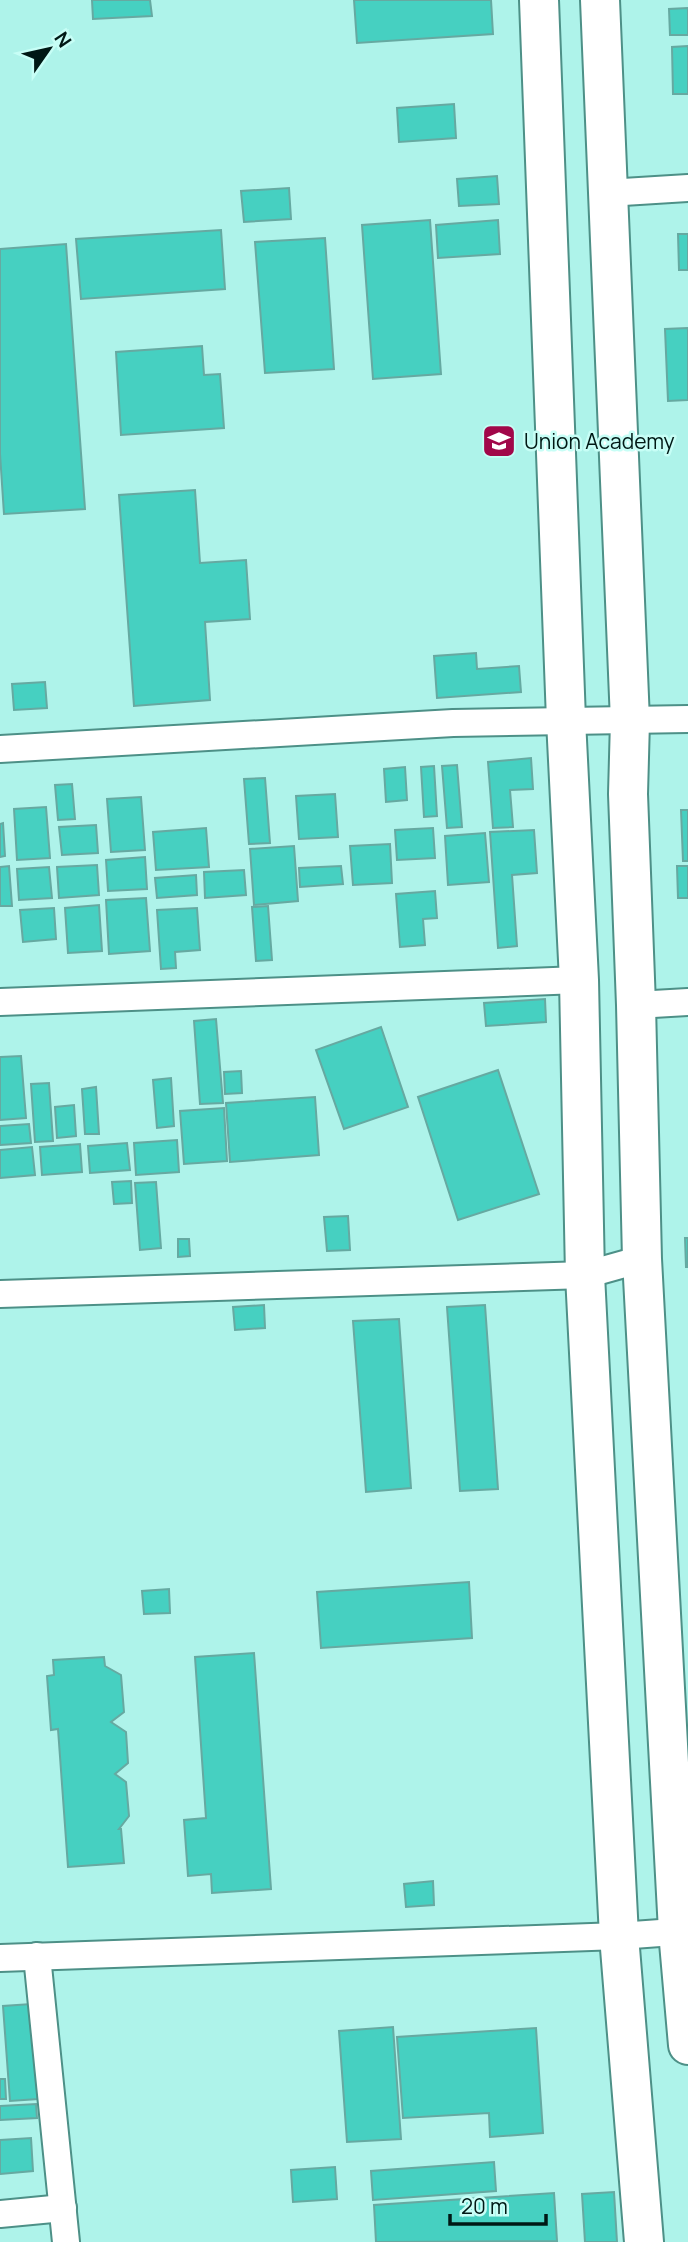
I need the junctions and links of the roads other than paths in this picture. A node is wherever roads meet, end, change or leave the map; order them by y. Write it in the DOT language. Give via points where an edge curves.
graph roads {
  1 [pos="539,0"];
  2 [pos="600,0"];
  3 [pos="688,188"];
  4 [pos="607,192"];
  5 [pos="688,719"];
  6 [pos="566,720"];
  7 [pos="630,721"];
  8 [pos="0,749"];
  9 [pos="579,980"];
  10 [pos="0,1002"];
  11 [pos="688,1002"];
  12 [pos="636,1005"];
  13 [pos="642,1259"];
  14 [pos="585,1275"];
  15 [pos="0,1294"];
  16 [pos="676,1679"];
  17 [pos="683,1931"];
  18 [pos="619,1936"];
  19 [pos="37,1956"];
  20 [pos="0,1958"];
  21 [pos="688,2045"];
  22 [pos="63,2208"];
  23 [pos="0,2214"];
  24 [pos="66,2242"];
  25 [pos="644,2242"];
  1 -- 6 [label="main road"];
  2 -- 4 [label="main road"];
  3 -- 4 [label="street"];
  4 -- 7 [label="main road"];
  5 -- 7 [label="street"];
  6 -- 7 [label="street"];
  6 -- 8 [label="street" via="290,730"];
  6 -- 9 [label="main road"];
  7 -- 12 [label="main road" via="628,794"];
  9 -- 10 [label="street"];
  9 -- 14 [label="main road"];
  11 -- 12 [label="street"];
  12 -- 13 [label="main road"];
  13 -- 14 [label="street"];
  13 -- 16 [label="main road"];
  14 -- 15 [label="street"];
  14 -- 18 [label="main road"];
  16 -- 17 [label="main road"];
  17 -- 18 [label="street"];
  17 -- 21 [label="main road"];
  18 -- 19 [label="street"];
  18 -- 25 [label="main road"];
  19 -- 20 [label="street"];
  19 -- 22 [label="street"];
  22 -- 23 [label="street"];
  22 -- 24 [label="street"];
}
